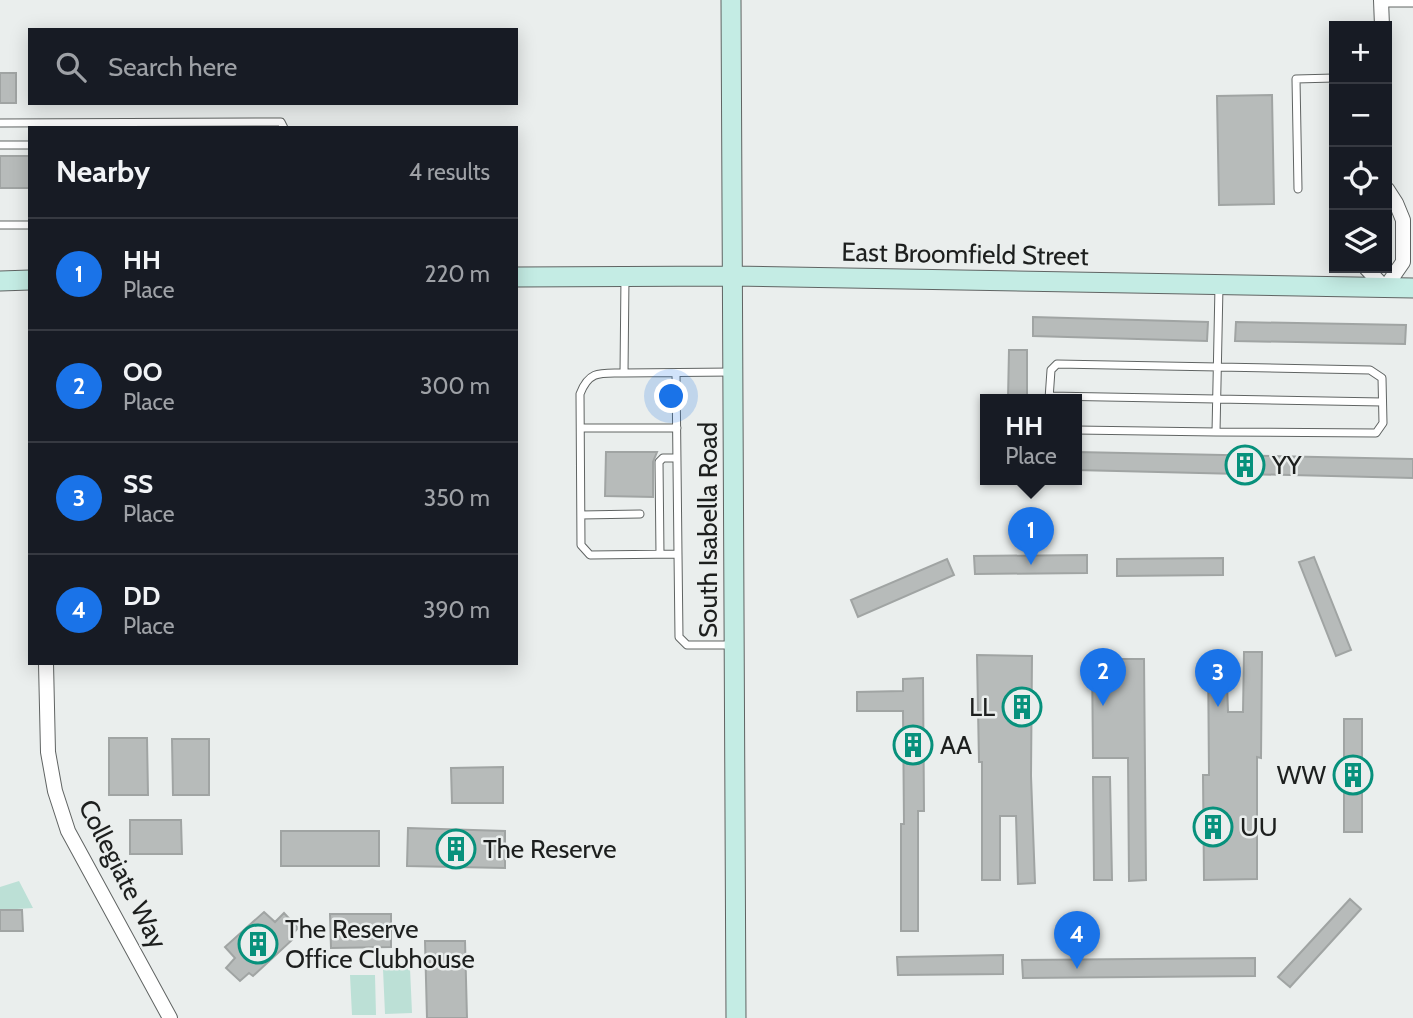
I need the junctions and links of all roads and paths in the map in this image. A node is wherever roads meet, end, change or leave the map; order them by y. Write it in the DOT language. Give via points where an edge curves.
graph roads {
  1 [pos="731,0"];
  2 [pos="1381,2"];
  3 [pos="1413,3"];
  4 [pos="1382,21"];
  5 [pos="1329,78"];
  6 [pos="0,123"];
  7 [pos="110,125"];
  8 [pos="122,125"];
  9 [pos="283,126"];
  10 [pos="0,145"];
  11 [pos="28,145"];
  12 [pos="1298,190"];
  13 [pos="1392,197"];
  14 [pos="0,225"];
  15 [pos="28,225"];
  16 [pos="1371,273"];
  17 [pos="625,276"];
  18 [pos="733,276"];
  19 [pos="518,277"];
  20 [pos="28,280"];
  21 [pos="0,281"];
  22 [pos="1219,285"];
  23 [pos="1385,288"];
  24 [pos="1413,288"];
  25 [pos="1217,367"];
  26 [pos="733,372"];
  27 [pos="624,373"];
  28 [pos="677,373"];
  29 [pos="1049,394"];
  30 [pos="1082,398"];
  31 [pos="1216,400"];
  32 [pos="1382,402"];
  33 [pos="581,428"];
  34 [pos="677,428"];
  35 [pos="1082,430"];
  36 [pos="1216,432"];
  37 [pos="677,458"];
  38 [pos="640,514"];
  39 [pos="581,515"];
  40 [pos="660,554"];
  41 [pos="678,554"];
  42 [pos="734,645"];
  43 [pos="46,665"];
  44 [pos="170,1018"];
  45 [pos="736,1018"];
  1 -- 18 [label="main road, South Isabella Road"];
  2 -- 3 [label="lane"];
  2 -- 4 [label="street"];
  5 -- 12 [label="lane" via="1296,79"];
  6 -- 7 [label="lane"];
  7 -- 8 [label="lane"];
  8 -- 9 [label="lane" via="281,122"];
  10 -- 11 [label="lane"];
  13 -- 23 [label="street" via="1403,220 1404,262"];
  14 -- 15 [label="lane"];
  16 -- 23 [label="street"];
  17 -- 18 [label="main road, East Broomfield Street"];
  17 -- 19 [label="main road, East Broomfield Street"];
  17 -- 27 [label="lane"];
  18 -- 22 [label="main road, East Broomfield Street"];
  18 -- 26 [label="main road, South Isabella Road"];
  20 -- 21 [label="main road"];
  22 -- 23 [label="main road, East Broomfield Street"];
  22 -- 25 [label="lane"];
  23 -- 24 [label="main road, East Broomfield Street"];
  25 -- 29 [label="lane" via="1057,364 1051,370"];
  25 -- 31 [label="lane"];
  25 -- 32 [label="lane" via="1370,370 1382,378"];
  26 -- 28 [label="lane"];
  26 -- 42 [label="main road, South Isabella Road"];
  27 -- 28 [label="lane"];
  27 -- 33 [label="lane" via="593,375 585,382 580,394"];
  28 -- 34 [label="lane"];
  30 -- 31 [label="lane"];
  31 -- 32 [label="lane"];
  31 -- 36 [label="lane"];
  32 -- 36 [label="lane" via="1383,423 1376,433"];
  33 -- 34 [label="lane"];
  33 -- 39 [label="lane"];
  34 -- 37 [label="lane"];
  35 -- 36 [label="lane"];
  37 -- 40 [label="lane" via="659,462"];
  37 -- 41 [label="lane"];
  38 -- 39 [label="lane"];
  39 -- 40 [label="lane" via="581,545 590,555"];
  40 -- 41 [label="lane"];
  41 -- 42 [label="lane" via="681,642"];
  42 -- 45 [label="main road, South Isabella Road"];
  43 -- 44 [label="street, Collegiate Way" via="48,752 68,831"];
}
